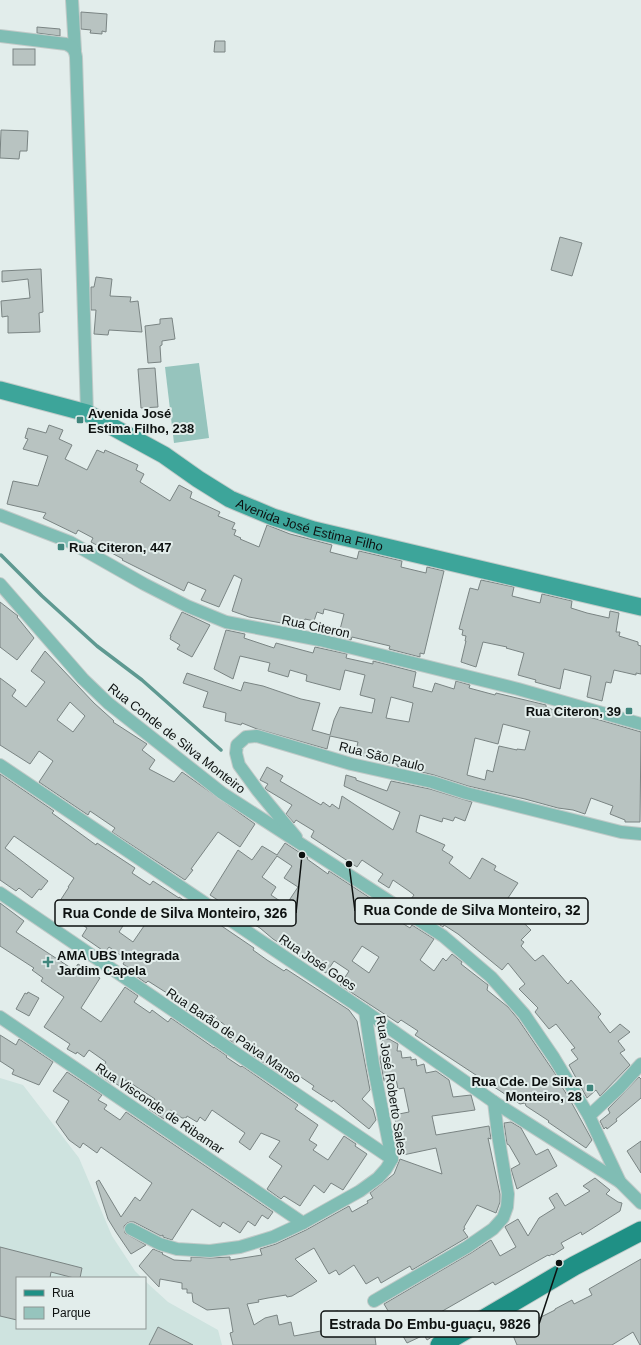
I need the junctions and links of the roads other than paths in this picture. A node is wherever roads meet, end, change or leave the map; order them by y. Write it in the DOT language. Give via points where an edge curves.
graph roads {
  1 [pos="72,0"];
  2 [pos="0,36"];
  3 [pos="75,50"];
  4 [pos="0,390"];
  5 [pos="87,413"];
  6 [pos="0,515"];
  7 [pos="0,584"];
  8 [pos="641,607"];
  9 [pos="641,724"];
  10 [pos="0,765"];
  11 [pos="641,834"];
  12 [pos="302,844"];
  13 [pos="0,893"];
  14 [pos="366,1011"];
  15 [pos="0,1017"];
  16 [pos="641,1064"];
  17 [pos="494,1102"];
  18 [pos="589,1116"];
  19 [pos="392,1159"];
  20 [pos="620,1182"];
  21 [pos="641,1203"];
  22 [pos="303,1223"];
  23 [pos="131,1228"];
  24 [pos="641,1231"];
  25 [pos="374,1301"];
  26 [pos="440,1345"];
  1 -- 3 [label="street"];
  2 -- 3 [label="street" via="66,44"];
  3 -- 5 [label="street"];
  4 -- 5 [label="street, Avenida José Estima Filho"];
  5 -- 8 [label="street, Avenida José Estima Filho" via="164,455 230,498 273,517 314,530"];
  6 -- 9 [label="street, Rua Citeron" via="70,542 187,606 226,622 328,642 518,689"];
  7 -- 12 [label="street, Rua Conde de Silva Monteiro" via="83,679 108,703 222,793"];
  10 -- 14 [label="street, Rua José Goes"];
  11 -- 12 [label="street, Rua São Paulo" via="622,832 432,782 351,764 257,736 246,737 237,745 236,753 240,764 258,791"];
  12 -- 18 [label="street, Rua Conde de Silva Monteiro" via="443,936 491,976 524,1014"];
  13 -- 19 [label="street, Rua Barão de Paiva Manso"];
  14 -- 17 [label="street, Rua José Goes"];
  14 -- 19 [label="street, Rua José Roberto Sales" via="373,1064"];
  15 -- 22 [label="street, Rua Visconde de Ribamar"];
  16 -- 18 [label="street"];
  17 -- 20 [label="street, Rua José Goes"];
  17 -- 25 [label="street" via="508,1194 503,1218 467,1247"];
  18 -- 20 [label="street, Rua Conde de Silva Monteiro"];
  19 -- 22 [label="street, Rua José Roberto Sales" via="378,1178 360,1191"];
  20 -- 21 [label="street, Rua Conde de Silva Monteiro"];
  22 -- 23 [label="street, Rua José Roberto Sales" via="273,1237 240,1247 210,1251 177,1249 160,1244"];
  24 -- 26 [label="main road" via="574,1266"];
}
